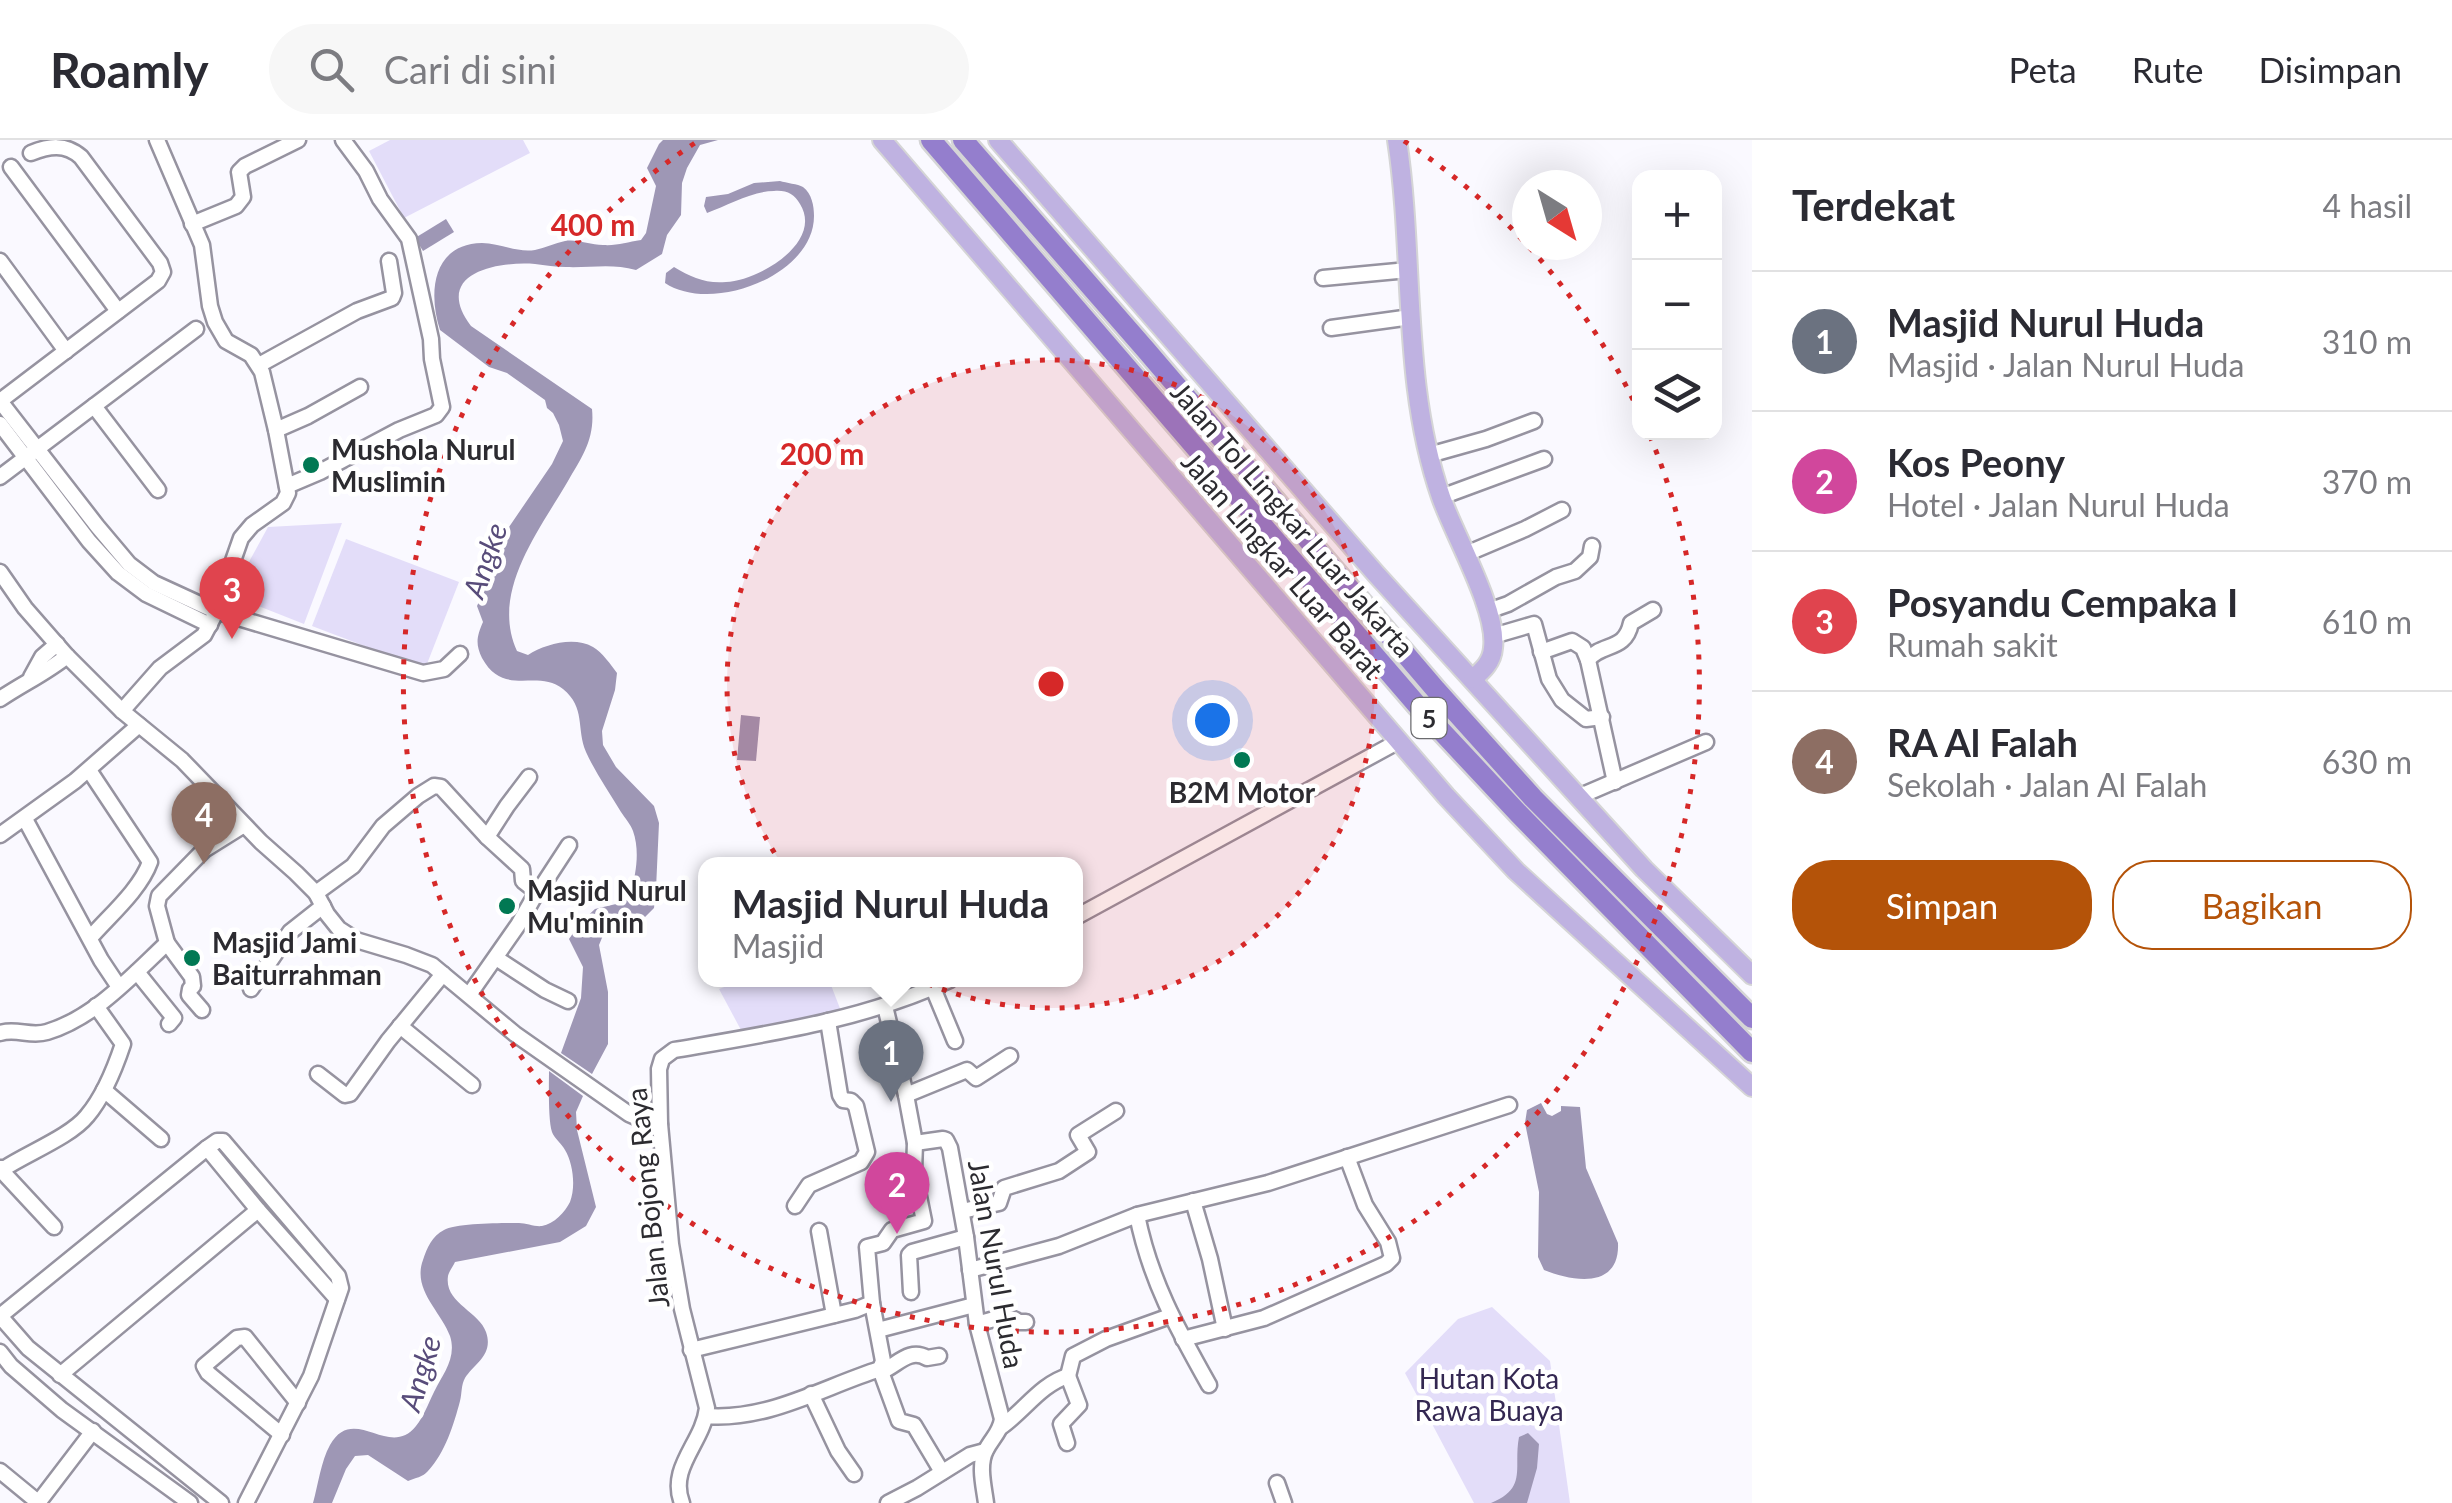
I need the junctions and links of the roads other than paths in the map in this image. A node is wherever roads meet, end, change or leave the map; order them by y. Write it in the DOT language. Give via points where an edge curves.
graph roads {
  1 [pos="48,140"];
  2 [pos="157,140"];
  3 [pos="298,140"];
  4 [pos="342,140"];
  5 [pos="882,140"];
  6 [pos="931,140"];
  7 [pos="963,140"];
  8 [pos="998,140"];
  9 [pos="1397,140"];
  10 [pos="271,147"];
  11 [pos="31,152"];
  12 [pos="6,172"];
  13 [pos="192,224"];
  14 [pos="0,261"];
  15 [pos="389,261"];
  16 [pos="1408,270"];
  17 [pos="1323,278"];
  18 [pos="118,311"];
  19 [pos="1411,317"];
  20 [pos="1332,328"];
  21 [pos="196,329"];
  22 [pos="66,350"];
  23 [pos="259,365"];
  24 [pos="360,387"];
  25 [pos="0,401"];
  26 [pos="94,406"];
  27 [pos="1534,421"];
  28 [pos="0,424"];
  29 [pos="276,430"];
  30 [pos="31,454"];
  31 [pos="1429,455"];
  32 [pos="1544,459"];
  33 [pos="0,477"];
  34 [pos="287,489"];
  35 [pos="158,490"];
  36 [pos="1441,498"];
  37 [pos="1562,510"];
  38 [pos="1592,546"];
  39 [pos="1466,554"];
  40 [pos="0,572"];
  41 [pos="1653,610"];
  42 [pos="1488,612"];
  43 [pos="213,618"];
  44 [pos="1493,636"];
  45 [pos="62,650"];
  46 [pos="1541,652"];
  47 [pos="460,654"];
  48 [pos="1588,660"];
  49 [pos="1473,679"];
  50 [pos="0,699"];
  51 [pos="122,711"];
  52 [pos="1602,717"];
  53 [pos="139,726"];
  54 [pos="1399,742"];
  55 [pos="1706,742"];
  56 [pos="89,770"];
  57 [pos="528,777"];
  58 [pos="1616,782"];
  59 [pos="1578,798"];
  60 [pos="24,819"];
  61 [pos="244,825"];
  62 [pos="0,834"];
  63 [pos="488,838"];
  64 [pos="569,845"];
  65 [pos="537,894"];
  66 [pos="319,899"];
  67 [pos="1083,913"];
  68 [pos="90,938"];
  69 [pos="167,942"];
  70 [pos="496,958"];
  71 [pos="138,972"];
  72 [pos="444,974"];
  73 [pos="1752,975"];
  74 [pos="119,987"];
  75 [pos="933,988"];
  76 [pos="251,989"];
  77 [pos="469,994"];
  78 [pos="568,1001"];
  79 [pos="96,1006"];
  80 [pos="884,1006"];
  81 [pos="202,1010"];
  82 [pos="1752,1018"];
  83 [pos="828,1021"];
  84 [pos="169,1024"];
  85 [pos="400,1026"];
  86 [pos="0,1033"];
  87 [pos="954,1041"];
  88 [pos="1752,1052"];
  89 [pos="1010,1056"];
  90 [pos="318,1074"];
  91 [pos="472,1085"];
  92 [pos="1752,1087"];
  93 [pos="104,1090"];
  94 [pos="906,1095"];
  95 [pos="1510,1105"];
  96 [pos="1116,1110"];
  97 [pos="660,1124"];
  98 [pos="161,1139"];
  99 [pos="915,1143"];
  100 [pos="207,1148"];
  101 [pos="1347,1157"];
  102 [pos="1,1169"];
  103 [pos="1193,1201"];
  104 [pos="795,1206"];
  105 [pos="258,1210"];
  106 [pos="962,1211"];
  107 [pos="1137,1215"];
  108 [pos="54,1226"];
  109 [pos="818,1232"];
  110 [pos="966,1237"];
  111 [pos="970,1270"];
  112 [pos="911,1292"];
  113 [pos="337,1299"];
  114 [pos="872,1303"];
  115 [pos="974,1305"];
  116 [pos="834,1315"];
  117 [pos="0,1316"];
  118 [pos="1170,1316"];
  119 [pos="1026,1322"];
  120 [pos="977,1324"];
  121 [pos="1225,1329"];
  122 [pos="878,1330"];
  123 [pos="1183,1339"];
  124 [pos="691,1350"];
  125 [pos="0,1352"];
  126 [pos="938,1356"];
  127 [pos="882,1370"];
  128 [pos="60,1375"];
  129 [pos="1068,1376"];
  130 [pos="1209,1385"];
  131 [pos="811,1394"];
  132 [pos="298,1403"];
  133 [pos="706,1416"];
  134 [pos="1001,1427"];
  135 [pos="93,1431"];
  136 [pos="282,1434"];
  137 [pos="1067,1443"];
  138 [pos="987,1448"];
  139 [pos="0,1471"];
  140 [pos="942,1472"];
  141 [pos="854,1474"];
  142 [pos="1277,1483"];
  143 [pos="38,1503"];
  144 [pos="190,1503"];
  145 [pos="221,1503"];
  146 [pos="246,1503"];
  147 [pos="682,1503"];
  148 [pos="888,1503"];
  149 [pos="986,1503"];
  150 [pos="1284,1503"];
  1 -- 11 [label="street"];
  2 -- 13 [label="street"];
  3 -- 10 [label="street"];
  4 -- 34 [label="street" via="408,238 442,407"];
  5 -- 54 [label="main road, Jalan Lingkar Luar Barat"];
  6 -- 88 [label="highway, Jalan Tol Lingkar Luar Jakarta / 5" via="1418,706"];
  7 -- 82 [label="highway, Jalan Tol Lingkar Luar Jakarta / 5" via="1533,798"];
  8 -- 49 [label="main road"];
  9 -- 16 [label="main road"];
  10 -- 13 [label="street" via="239,172 242,197 236,206"];
  11 -- 12 [label="street"];
  11 -- 18 [label="street" via="59,146 80,157 160,263 158,281"];
  12 -- 18 [label="street"];
  13 -- 23 [label="street" via="204,253 215,322 232,346"];
  14 -- 22 [label="street"];
  15 -- 23 [label="street" via="393,296"];
  16 -- 17 [label="street"];
  16 -- 19 [label="main road"];
  18 -- 22 [label="street"];
  19 -- 20 [label="street"];
  19 -- 31 [label="main road"];
  21 -- 26 [label="street"];
  22 -- 25 [label="street"];
  23 -- 29 [label="street"];
  24 -- 29 [label="street"];
  25 -- 30 [label="street"];
  26 -- 30 [label="street"];
  26 -- 35 [label="street"];
  27 -- 31 [label="street"];
  28 -- 30 [label="street"];
  29 -- 34 [label="street"];
  30 -- 33 [label="street"];
  30 -- 43 [label="street" via="90,541"];
  31 -- 36 [label="main road"];
  32 -- 36 [label="street"];
  34 -- 43 [label="street" via="283,502 241,538"];
  36 -- 39 [label="main road"];
  37 -- 39 [label="street"];
  38 -- 42 [label="street" via="1575,571"];
  39 -- 42 [label="main road"];
  40 -- 45 [label="street"];
  41 -- 48 [label="street" via="1631,623 1619,644"];
  42 -- 44 [label="main road"];
  43 -- 47 [label="street" via="422,673 444,669"];
  43 -- 51 [label="street" via="199,640 160,668"];
  44 -- 46 [label="street" via="1534,624"];
  44 -- 49 [label="main road" via="1489,662"];
  45 -- 50 [label="street" via="51,668"];
  45 -- 51 [label="street"];
  46 -- 48 [label="street" via="1572,641"];
  46 -- 52 [label="street" via="1562,700 1586,718"];
  48 -- 52 [label="street"];
  49 -- 59 [label="main road"];
  51 -- 53 [label="street"];
  52 -- 58 [label="street"];
  53 -- 56 [label="street"];
  53 -- 61 [label="street"];
  54 -- 67 [label="street"];
  54 -- 92 [label="main road, Jalan Lingkar Luar Barat" via="1516,871"];
  55 -- 58 [label="street"];
  56 -- 60 [label="street"];
  56 -- 68 [label="street" via="150,862"];
  57 -- 63 [label="street"];
  58 -- 59 [label="street"];
  59 -- 73 [label="main road"];
  60 -- 62 [label="street"];
  60 -- 68 [label="street"];
  61 -- 66 [label="street"];
  61 -- 69 [label="street" via="204,850 159,896"];
  63 -- 65 [label="street" via="522,869 523,881"];
  63 -- 66 [label="street" via="449,793 434,786 384,826"];
  64 -- 65 [label="street"];
  65 -- 70 [label="street"];
  66 -- 72 [label="street" via="334,924 356,940"];
  66 -- 76 [label="street"];
  68 -- 74 [label="street"];
  69 -- 71 [label="street"];
  69 -- 81 [label="street" via="192,977 189,995"];
  70 -- 77 [label="street"];
  70 -- 78 [label="street"];
  71 -- 74 [label="street"];
  71 -- 84 [label="street" via="174,1018"];
  72 -- 77 [label="street"];
  72 -- 85 [label="street"];
  74 -- 79 [label="street"];
  75 -- 80 [label="street, Jalan Bojong Raya"];
  75 -- 87 [label="street"];
  77 -- 97 [label="street" via="551,1059 638,1118"];
  79 -- 86 [label="street" via="40,1034"];
  79 -- 93 [label="street" via="123,1044"];
  80 -- 83 [label="street, Jalan Bojong Raya"];
  80 -- 94 [label="street"];
  83 -- 97 [label="street, Jalan Bojong Raya" via="667,1054 660,1068"];
  83 -- 104 [label="street" via="840,1096 856,1106 866,1152 861,1162 809,1185"];
  85 -- 90 [label="street" via="348,1095"];
  85 -- 91 [label="street"];
  89 -- 94 [label="street" via="976,1078 967,1070"];
  93 -- 98 [label="street"];
  93 -- 102 [label="street" via="74,1127"];
  94 -- 99 [label="street"];
  95 -- 101 [label="street"];
  96 -- 106 [label="street" via="1078,1135 1088,1152 1073,1162 1004,1188 999,1203"];
  97 -- 124 [label="street, Jalan Bojong Raya" via="671,1244"];
  99 -- 106 [label="street, Jalan Nurul Huda" via="948,1143"];
  99 -- 114 [label="street" via="924,1220 892,1230 883,1243 867,1248"];
  100 -- 105 [label="street"];
  100 -- 113 [label="street" via="223,1141 338,1276"];
  100 -- 117 [label="street"];
  101 -- 103 [label="street"];
  101 -- 121 [label="street" via="1392,1258 1264,1318"];
  102 -- 108 [label="street"];
  103 -- 107 [label="street"];
  103 -- 121 [label="street"];
  105 -- 113 [label="street"];
  105 -- 128 [label="street"];
  106 -- 110 [label="street, Jalan Nurul Huda"];
  107 -- 111 [label="street" via="1059,1246"];
  107 -- 118 [label="street"];
  109 -- 116 [label="street"];
  110 -- 111 [label="street, Jalan Nurul Huda"];
  110 -- 112 [label="street" via="912,1252"];
  111 -- 115 [label="street, Jalan Nurul Huda"];
  113 -- 132 [label="street"];
  114 -- 116 [label="street"];
  114 -- 122 [label="street"];
  115 -- 120 [label="street, Jalan Nurul Huda"];
  115 -- 122 [label="street"];
  116 -- 124 [label="street"];
  117 -- 128 [label="street"];
  118 -- 123 [label="street"];
  118 -- 129 [label="street" via="1073,1356"];
  119 -- 120 [label="street" via="998,1318"];
  120 -- 134 [label="street, Jalan Nurul Huda"];
  121 -- 123 [label="street"];
  122 -- 127 [label="street"];
  123 -- 130 [label="street"];
  124 -- 133 [label="street, Jalan Bojong Raya"];
  125 -- 135 [label="street"];
  126 -- 127 [label="street" via="910,1354"];
  127 -- 131 [label="street"];
  127 -- 140 [label="street" via="899,1421 914,1425"];
  128 -- 145 [label="street"];
  129 -- 134 [label="street"];
  129 -- 137 [label="street" via="1079,1405 1062,1424"];
  131 -- 133 [label="street" via="748,1416"];
  131 -- 141 [label="street"];
  132 -- 136 [label="street"];
  132 -- 136 [label="street" via="244,1337 204,1366"];
  133 -- 147 [label="street" via="676,1483"];
  134 -- 138 [label="street"];
  135 -- 143 [label="street"];
  135 -- 144 [label="street"];
  136 -- 146 [label="street"];
  138 -- 140 [label="street"];
  138 -- 149 [label="street"];
  139 -- 143 [label="street"];
  140 -- 148 [label="street"];
  142 -- 150 [label="street"];
}
